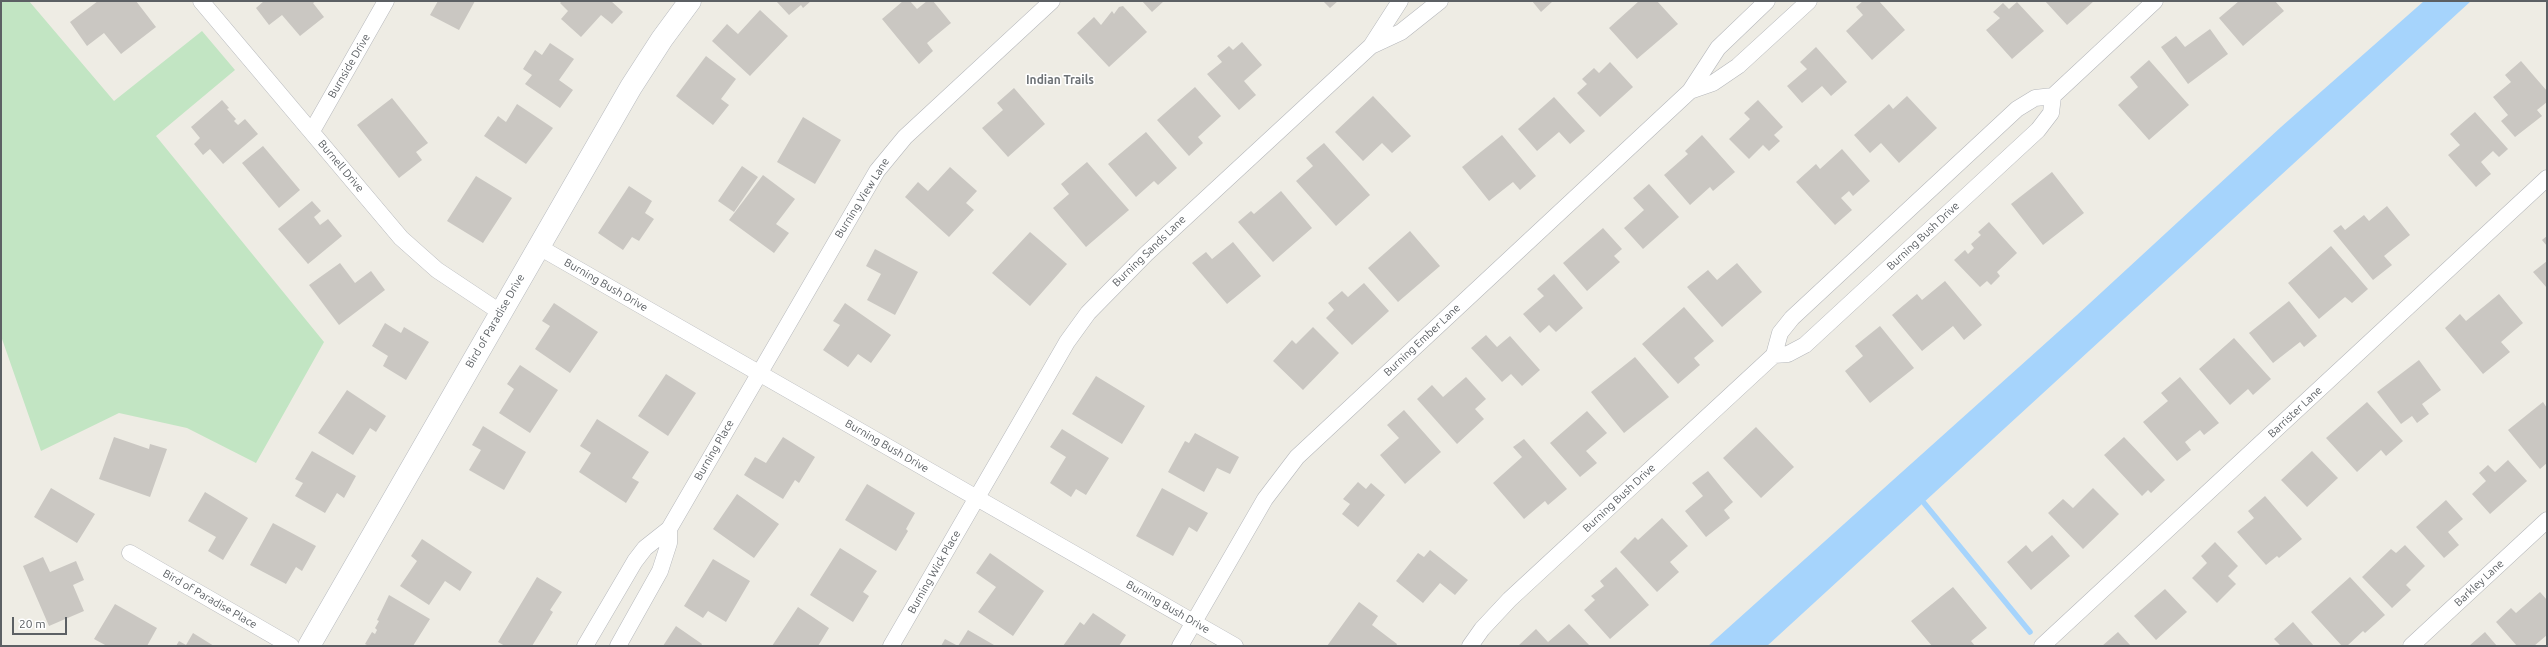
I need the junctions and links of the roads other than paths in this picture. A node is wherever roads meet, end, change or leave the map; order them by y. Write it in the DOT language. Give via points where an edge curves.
graph roads {
  1 [pos="201,1"];
  2 [pos="386,1"];
  3 [pos="690,1"];
  4 [pos="1052,1"];
  5 [pos="1400,1"];
  6 [pos="1440,1"];
  7 [pos="1767,1"];
  8 [pos="1809,1"];
  9 [pos="2155,1"];
  10 [pos="1372,46"];
  11 [pos="1690,91"];
  12 [pos="2053,96"];
  13 [pos="312,131"];
  14 [pos="2547,178"];
  15 [pos="539,247"];
  16 [pos="500,312"];
  17 [pos="1774,355"];
  18 [pos="759,372"];
  19 [pos="977,497"];
  20 [pos="2547,520"];
  21 [pos="669,528"];
  22 [pos="130,553"];
  23 [pos="1194,623"];
  24 [pos="291,646"];
  25 [pos="309,646"];
  26 [pos="585,646"];
  27 [pos="618,646"];
  28 [pos="891,646"];
  29 [pos="1180,646"];
  30 [pos="1235,646"];
  31 [pos="1470,646"];
  32 [pos="2042,646"];
  33 [pos="2411,646"];
  1 -- 13 [label="street, Burnell Drive"];
  2 -- 13 [label="street, Burnside Drive"];
  3 -- 15 [label="street, Bird of Paradise Drive" via="644,66"];
  4 -- 18 [label="street, Burning View Lane" via="889,154 861,197"];
  5 -- 10 [label="street, Burning Sands Lane"];
  6 -- 10 [label="street, Burning Sands Lane" via="1401,32"];
  7 -- 11 [label="street, Burning Ember Lane" via="1721,45"];
  8 -- 11 [label="street, Burning Ember Lane" via="1738,66 1713,83"];
  9 -- 12 [label="street"];
  10 -- 19 [label="street, Burning Sands Lane" via="1151,249 1088,313 1067,342"];
  11 -- 23 [label="street, Burning Ember Lane" via="1297,457 1265,498"];
  12 -- 17 [label="street" via="2035,98 2017,110 1798,313 1780,333"];
  12 -- 17 [label="street, Burning Bush Drive" via="2053,107 2047,120 2009,157 1805,345 1788,354"];
  13 -- 16 [label="street, Burnell Drive" via="413,250 437,270"];
  14 -- 32 [label="street, Barrister Lane"];
  15 -- 16 [label="street, Bird of Paradise Drive"];
  15 -- 18 [label="street, Burning Bush Drive"];
  16 -- 25 [label="street, Bird of Paradise Drive"];
  17 -- 31 [label="street, Burning Bush Drive" via="1510,599"];
  18 -- 19 [label="street, Burning Bush Drive"];
  18 -- 21 [label="street, Burning Place"];
  19 -- 23 [label="street, Burning Bush Drive"];
  19 -- 28 [label="street, Burning Wick Place"];
  20 -- 33 [label="street, Barkley Lane"];
  21 -- 26 [label="street, Burning Place" via="645,548 635,561"];
  21 -- 27 [label="street, Burning Place" via="669,543 660,571"];
  22 -- 24 [label="street, Bird of Paradise Place"];
  23 -- 29 [label="street, Burning Ember Lane"];
  23 -- 30 [label="street, Burning Bush Drive"];
}
